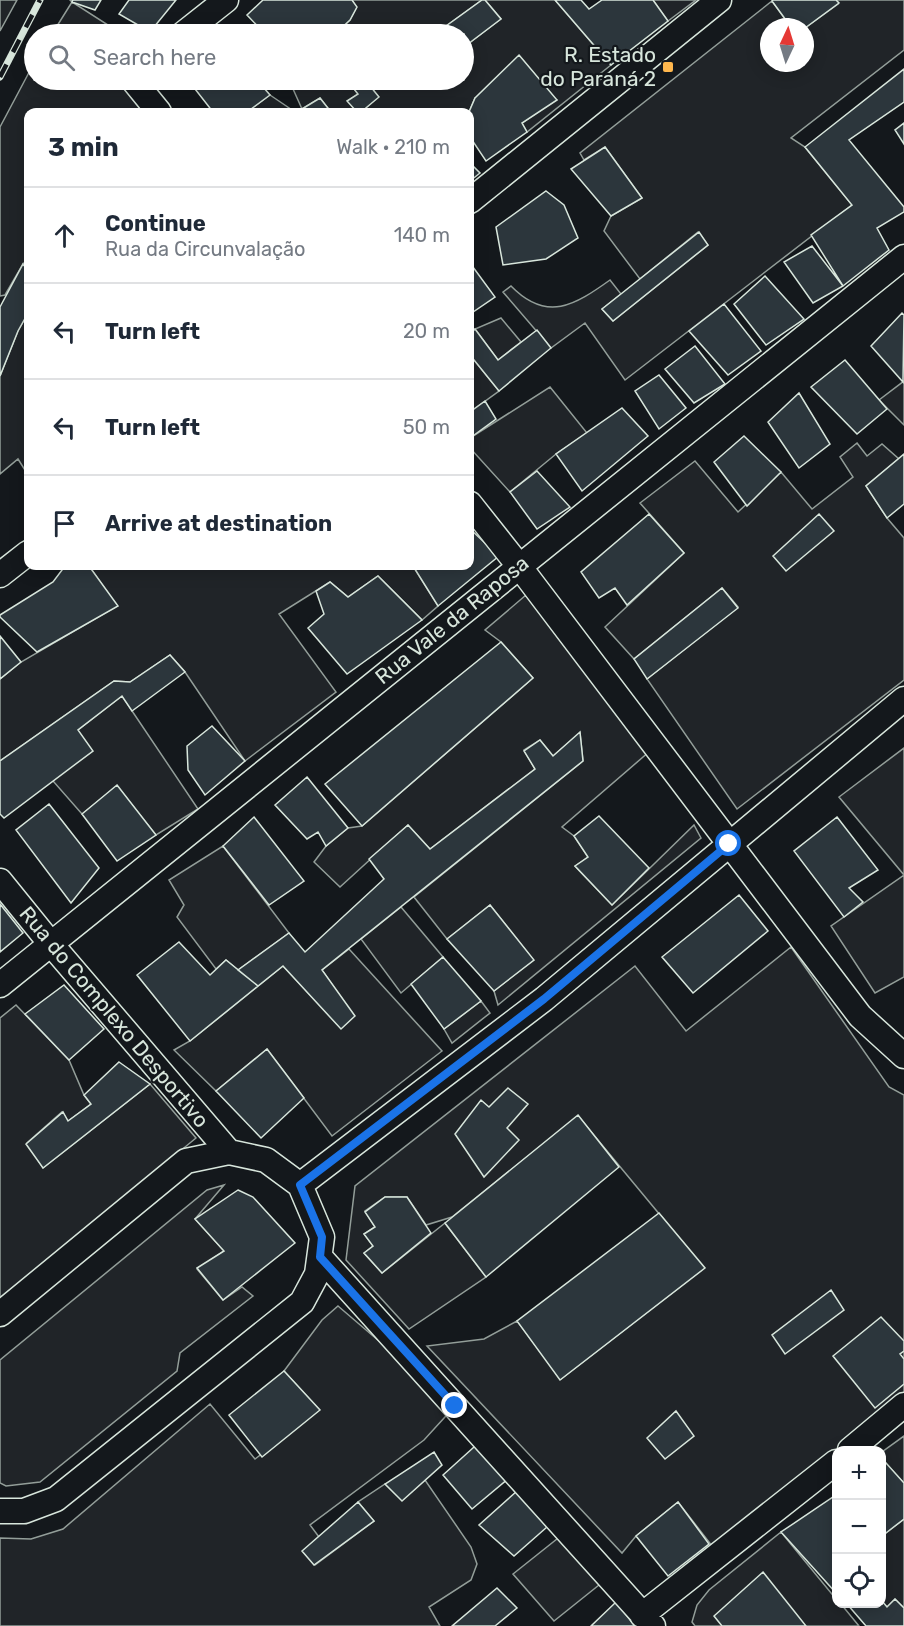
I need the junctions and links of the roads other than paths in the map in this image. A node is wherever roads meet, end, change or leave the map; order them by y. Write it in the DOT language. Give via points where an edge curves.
graph roads {
  1 [pos="226,0"];
  2 [pos="719,0"];
  3 [pos="196,24"];
  4 [pos="141,90"];
  5 [pos="156,108"];
  6 [pos="474,198"];
  7 [pos="904,257"];
  8 [pos="474,509"];
  9 [pos="24,556"];
  10 [pos="519,566"];
  11 [pos="0,575"];
  12 [pos="904,699"];
  13 [pos="729,844"];
  14 [pos="0,881"];
  15 [pos="51,944"];
  16 [pos="0,985"];
  17 [pos="904,1056"];
  18 [pos="229,1152"];
  19 [pos="300,1185"];
  20 [pos="320,1257"];
  21 [pos="0,1314"];
  22 [pos="904,1405"];
  23 [pos="855,1446"];
  24 [pos="832,1466"];
  25 [pos="0,1511"];
  26 [pos="648,1620"];
  1 -- 3 [label="street"];
  2 -- 6 [label="street"];
  4 -- 5 [label="street"];
  7 -- 10 [label="street, Rua Vale da Raposa"];
  8 -- 10 [label="street"];
  9 -- 11 [label="street"];
  10 -- 13 [label="street"];
  10 -- 15 [label="street, Rua Vale da Raposa"];
  12 -- 13 [label="street"];
  13 -- 17 [label="street" via="860,1016"];
  13 -- 19 [label="street" via="544,999"];
  14 -- 15 [label="street, Rua do Complexo Desportivo"];
  15 -- 16 [label="street, Rua Vale da Raposa"];
  15 -- 18 [label="street, Rua do Complexo Desportivo"];
  18 -- 19 [label="street" via="266,1160"];
  18 -- 21 [label="street" via="186,1161"];
  19 -- 20 [label="street" via="322,1237"];
  20 -- 25 [label="street" via="317,1274 302,1302 56,1500 24,1511"];
  20 -- 26 [label="street"];
  22 -- 23 [label="street"];
  24 -- 26 [label="street"];
}
